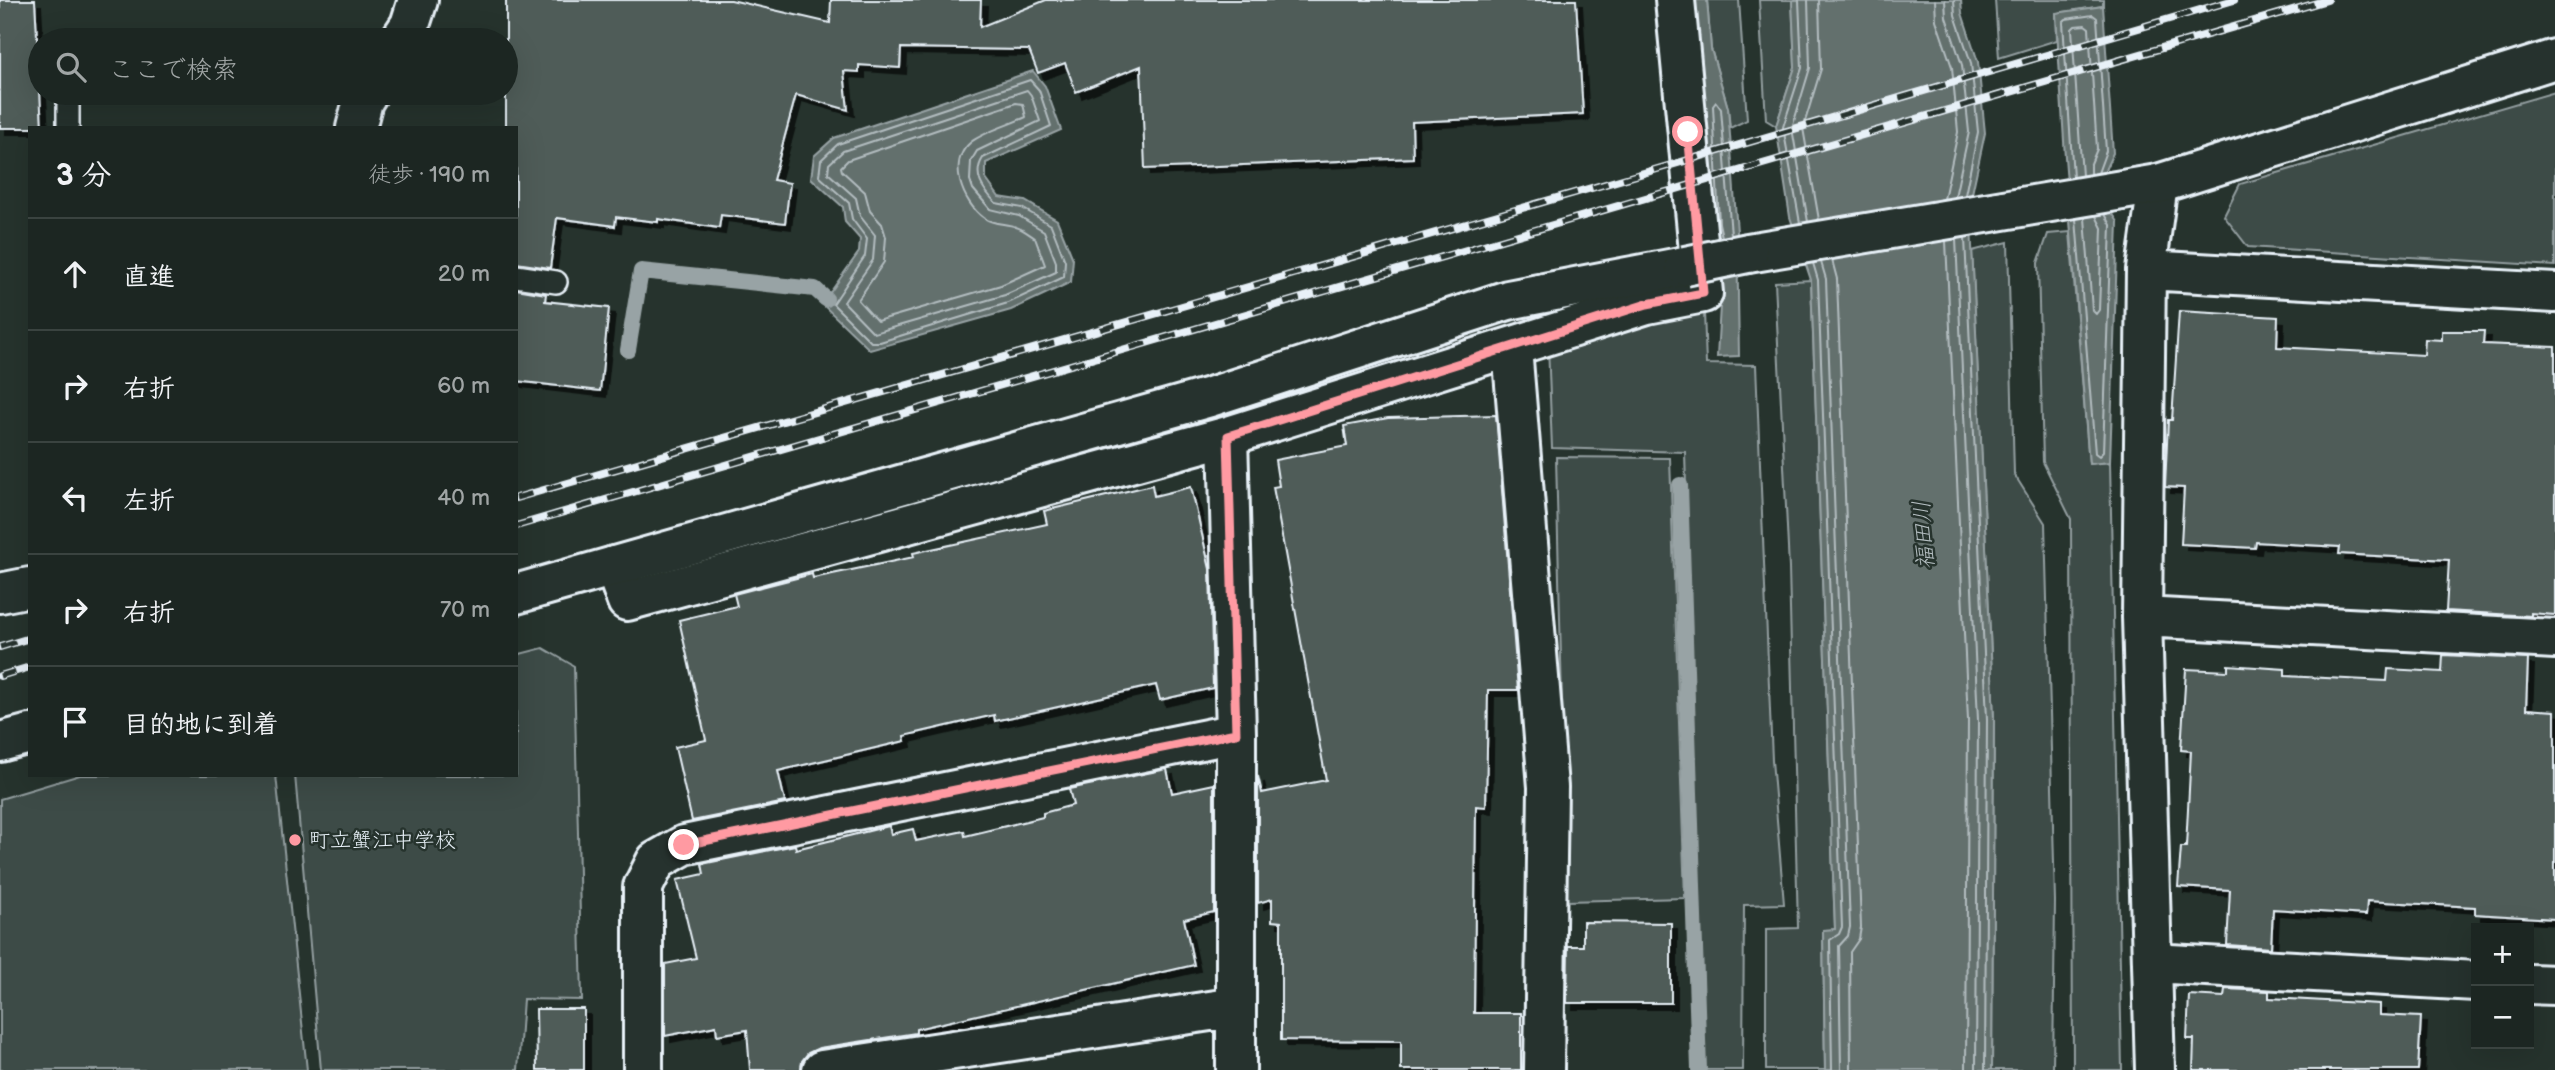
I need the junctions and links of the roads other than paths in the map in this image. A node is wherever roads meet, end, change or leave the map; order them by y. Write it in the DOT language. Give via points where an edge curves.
graph roads {
  1 [pos="418,0"];
  2 [pos="1675,0"];
  3 [pos="408,28"];
  4 [pos="2555,59"];
  5 [pos="68,105"];
  6 [pos="362,105"];
  7 [pos="68,126"];
  8 [pos="357,126"];
  9 [pos="2158,184"];
  10 [pos="2146,270"];
  11 [pos="518,276"];
  12 [pos="556,282"];
  13 [pos="2555,293"];
  14 [pos="1512,348"];
  15 [pos="1228,436"];
  16 [pos="614,566"];
  17 [pos="28,587"];
  18 [pos="0,593"];
  19 [pos="518,593"];
  20 [pos="2142,617"];
  21 [pos="2555,639"];
  22 [pos="1236,733"];
  23 [pos="28,735"];
  24 [pos="0,742"];
  25 [pos="2151,963"];
  26 [pos="2471,981"];
  27 [pos="2534,984"];
  28 [pos="2555,985"];
  29 [pos="1236,1007"];
  30 [pos="643,1070"];
  31 [pos="822,1070"];
  32 [pos="1236,1070"];
  33 [pos="1544,1070"];
  34 [pos="2155,1070"];
  1 -- 3 [label="street"];
  2 -- 14 [label="street" via="1703,293 1647,304"];
  4 -- 9 [label="street"];
  5 -- 7 [label="lane"];
  6 -- 8 [label="street"];
  9 -- 10 [label="street"];
  9 -- 16 [label="street, bridge" via="1758,251 1508,300 1210,397"];
  10 -- 13 [label="street"];
  10 -- 20 [label="street"];
  11 -- 12 [label="lane"];
  14 -- 15 [label="street"];
  14 -- 33 [label="street" via="1548,787"];
  15 -- 16 [label="street" via="627,601"];
  15 -- 22 [label="street"];
  16 -- 19 [label="street"];
  17 -- 18 [label="street"];
  20 -- 21 [label="street"];
  20 -- 25 [label="street"];
  22 -- 29 [label="street"];
  22 -- 30 [label="street" via="684,845 656,861 643,887"];
  23 -- 24 [label="street"];
  25 -- 26 [label="street"];
  25 -- 34 [label="street"];
  27 -- 28 [label="street"];
  29 -- 31 [label="street"];
  29 -- 32 [label="street"];
}
